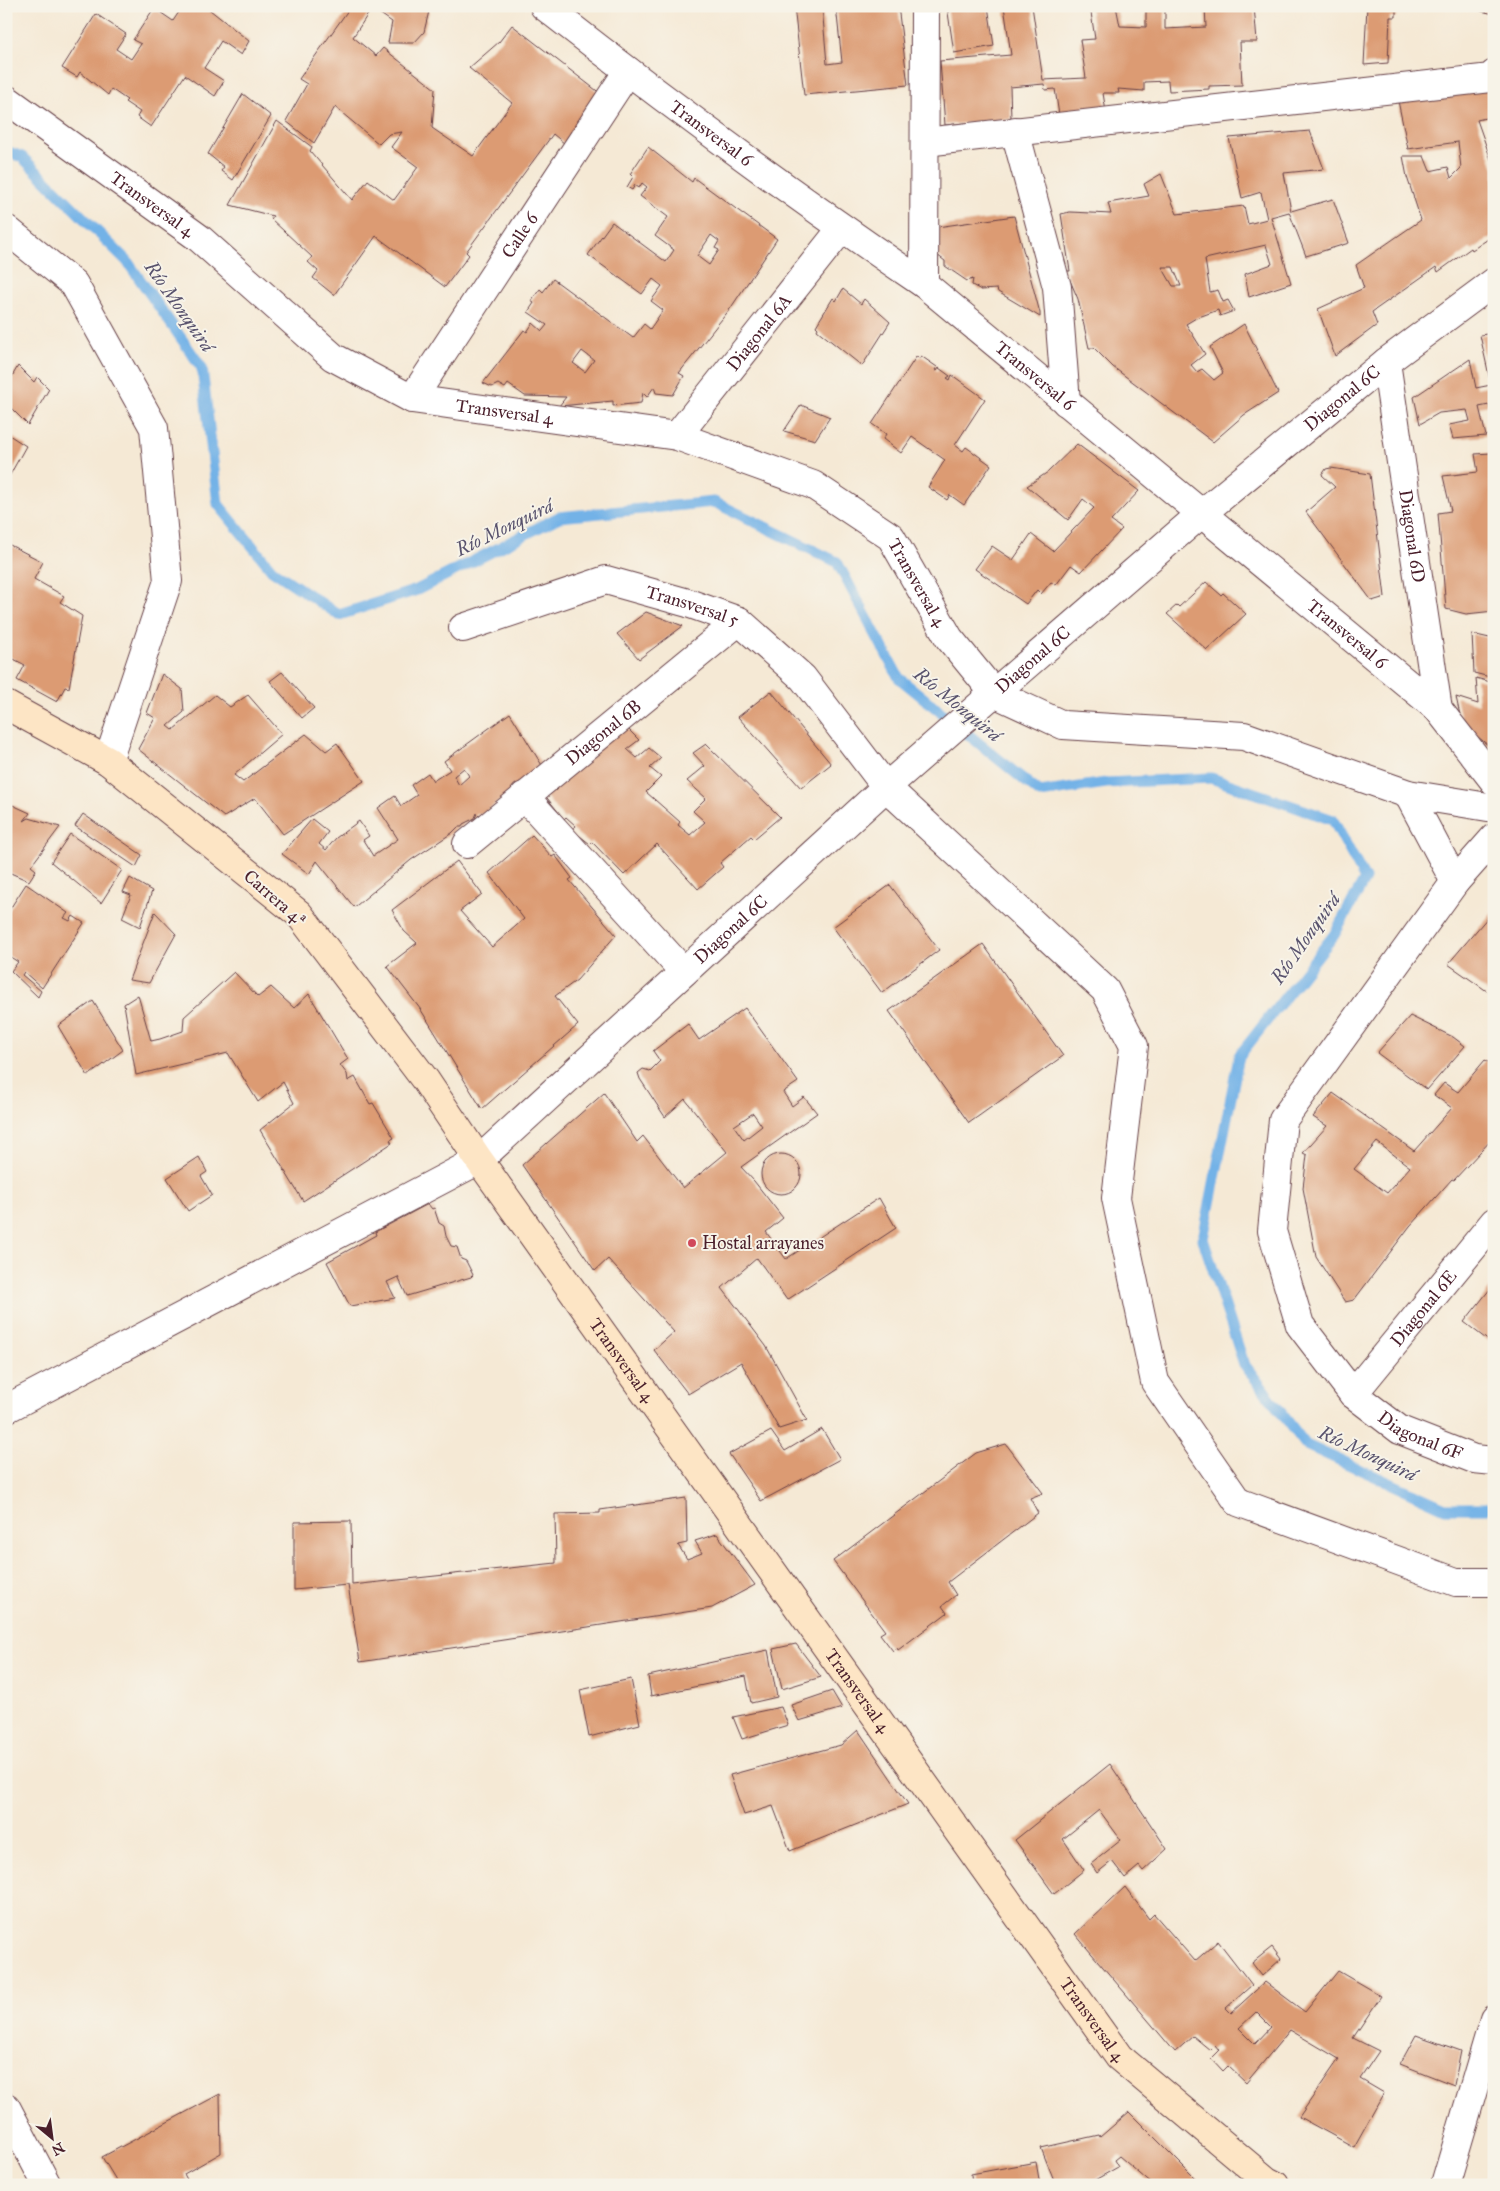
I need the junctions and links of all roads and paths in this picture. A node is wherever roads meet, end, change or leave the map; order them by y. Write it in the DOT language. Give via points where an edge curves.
graph roads {
  1 [pos="544,6"];
  2 [pos="925,6"];
  3 [pos="628,71"];
  4 [pos="1494,74"];
  5 [pos="6,99"];
  6 [pos="1015,131"];
  7 [pos="925,142"];
  8 [pos="6,228"];
  9 [pos="842,228"];
  10 [pos="1494,282"];
  11 [pos="924,284"];
  12 [pos="1386,362"];
  13 [pos="412,399"];
  14 [pos="1066,402"];
  15 [pos="677,436"];
  16 [pos="1201,514"];
  17 [pos="739,621"];
  18 [pos="463,628"];
  19 [pos="994,693"];
  20 [pos="6,705"];
  21 [pos="1438,709"];
  22 [pos="108,761"];
  23 [pos="1494,781"];
  24 [pos="886,788"];
  25 [pos="1408,794"];
  26 [pos="524,796"];
  27 [pos="1494,808"];
  28 [pos="1494,838"];
  29 [pos="467,844"];
  30 [pos="1455,882"];
  31 [pos="684,972"];
  32 [pos="479,1160"];
  33 [pos="1494,1222"];
  34 [pos="1353,1394"];
  35 [pos="6,1409"];
  36 [pos="1494,1461"];
  37 [pos="1494,1582"];
  38 [pos="1494,2019"];
  39 [pos="6,2107"];
  40 [pos="47,2185"];
  41 [pos="1275,2185"];
  42 [pos="1445,2185"];
  1 -- 3 [label="street, Transversal 6"];
  2 -- 7 [label="street"];
  3 -- 9 [label="street, Transversal 6"];
  3 -- 13 [label="street, Calle 6"];
  4 -- 6 [label="street" via="1491,78"];
  5 -- 13 [label="street, Transversal 4" via="199,238 333,357"];
  6 -- 7 [label="street"];
  6 -- 14 [label="street" via="1057,286"];
  7 -- 11 [label="street"];
  8 -- 22 [label="street" via="74,284 154,428 168,582"];
  9 -- 11 [label="street, Transversal 6"];
  9 -- 15 [label="street, Diagonal 6A"];
  10 -- 12 [label="street, Diagonal 6C"];
  11 -- 14 [label="street, Transversal 6"];
  12 -- 16 [label="street, Diagonal 6C"];
  12 -- 21 [label="street, Diagonal 6D"];
  13 -- 15 [label="street, Transversal 4"];
  14 -- 16 [label="street, Transversal 6"];
  15 -- 19 [label="street, Transversal 4" via="813,485 891,537 949,638"];
  16 -- 19 [label="street, Diagonal 6C"];
  16 -- 21 [label="street, Transversal 6"];
  17 -- 18 [label="street, Transversal 5" via="606,580"];
  17 -- 24 [label="street, Transversal 5" via="802,678"];
  17 -- 26 [label="street, Diagonal 6B"];
  19 -- 24 [label="street, Diagonal 6C"];
  19 -- 25 [label="street" via="1063,725 1244,736"];
  20 -- 22 [label="street, Carrera 4ª"];
  21 -- 23 [label="street, Transversal 6"];
  22 -- 32 [label="street, Carrera 4ª" via="299,914 426,1081"];
  24 -- 31 [label="street, Diagonal 6C"];
  24 -- 37 [label="street, Transversal 5" via="1105,990 1134,1046 1116,1198 1155,1382 1238,1502 1456,1582"];
  25 -- 27 [label="street"];
  25 -- 30 [label="street"];
  26 -- 29 [label="street, Diagonal 6B"];
  26 -- 31 [label="street"];
  28 -- 30 [label="street, Diagonal 6F"];
  30 -- 34 [label="street, Diagonal 6F" via="1284,1120 1272,1231 1300,1325"];
  31 -- 32 [label="street, Diagonal 6C"];
  32 -- 35 [label="street, Diagonal 6C"];
  32 -- 41 [label="street, Transversal 4" via="1119,2057"];
  33 -- 34 [label="street, Diagonal 6E"];
  34 -- 36 [label="street, Diagonal 6F" via="1400,1430 1474,1459"];
  38 -- 42 [label="street"];
  39 -- 40 [label="street"];
}
